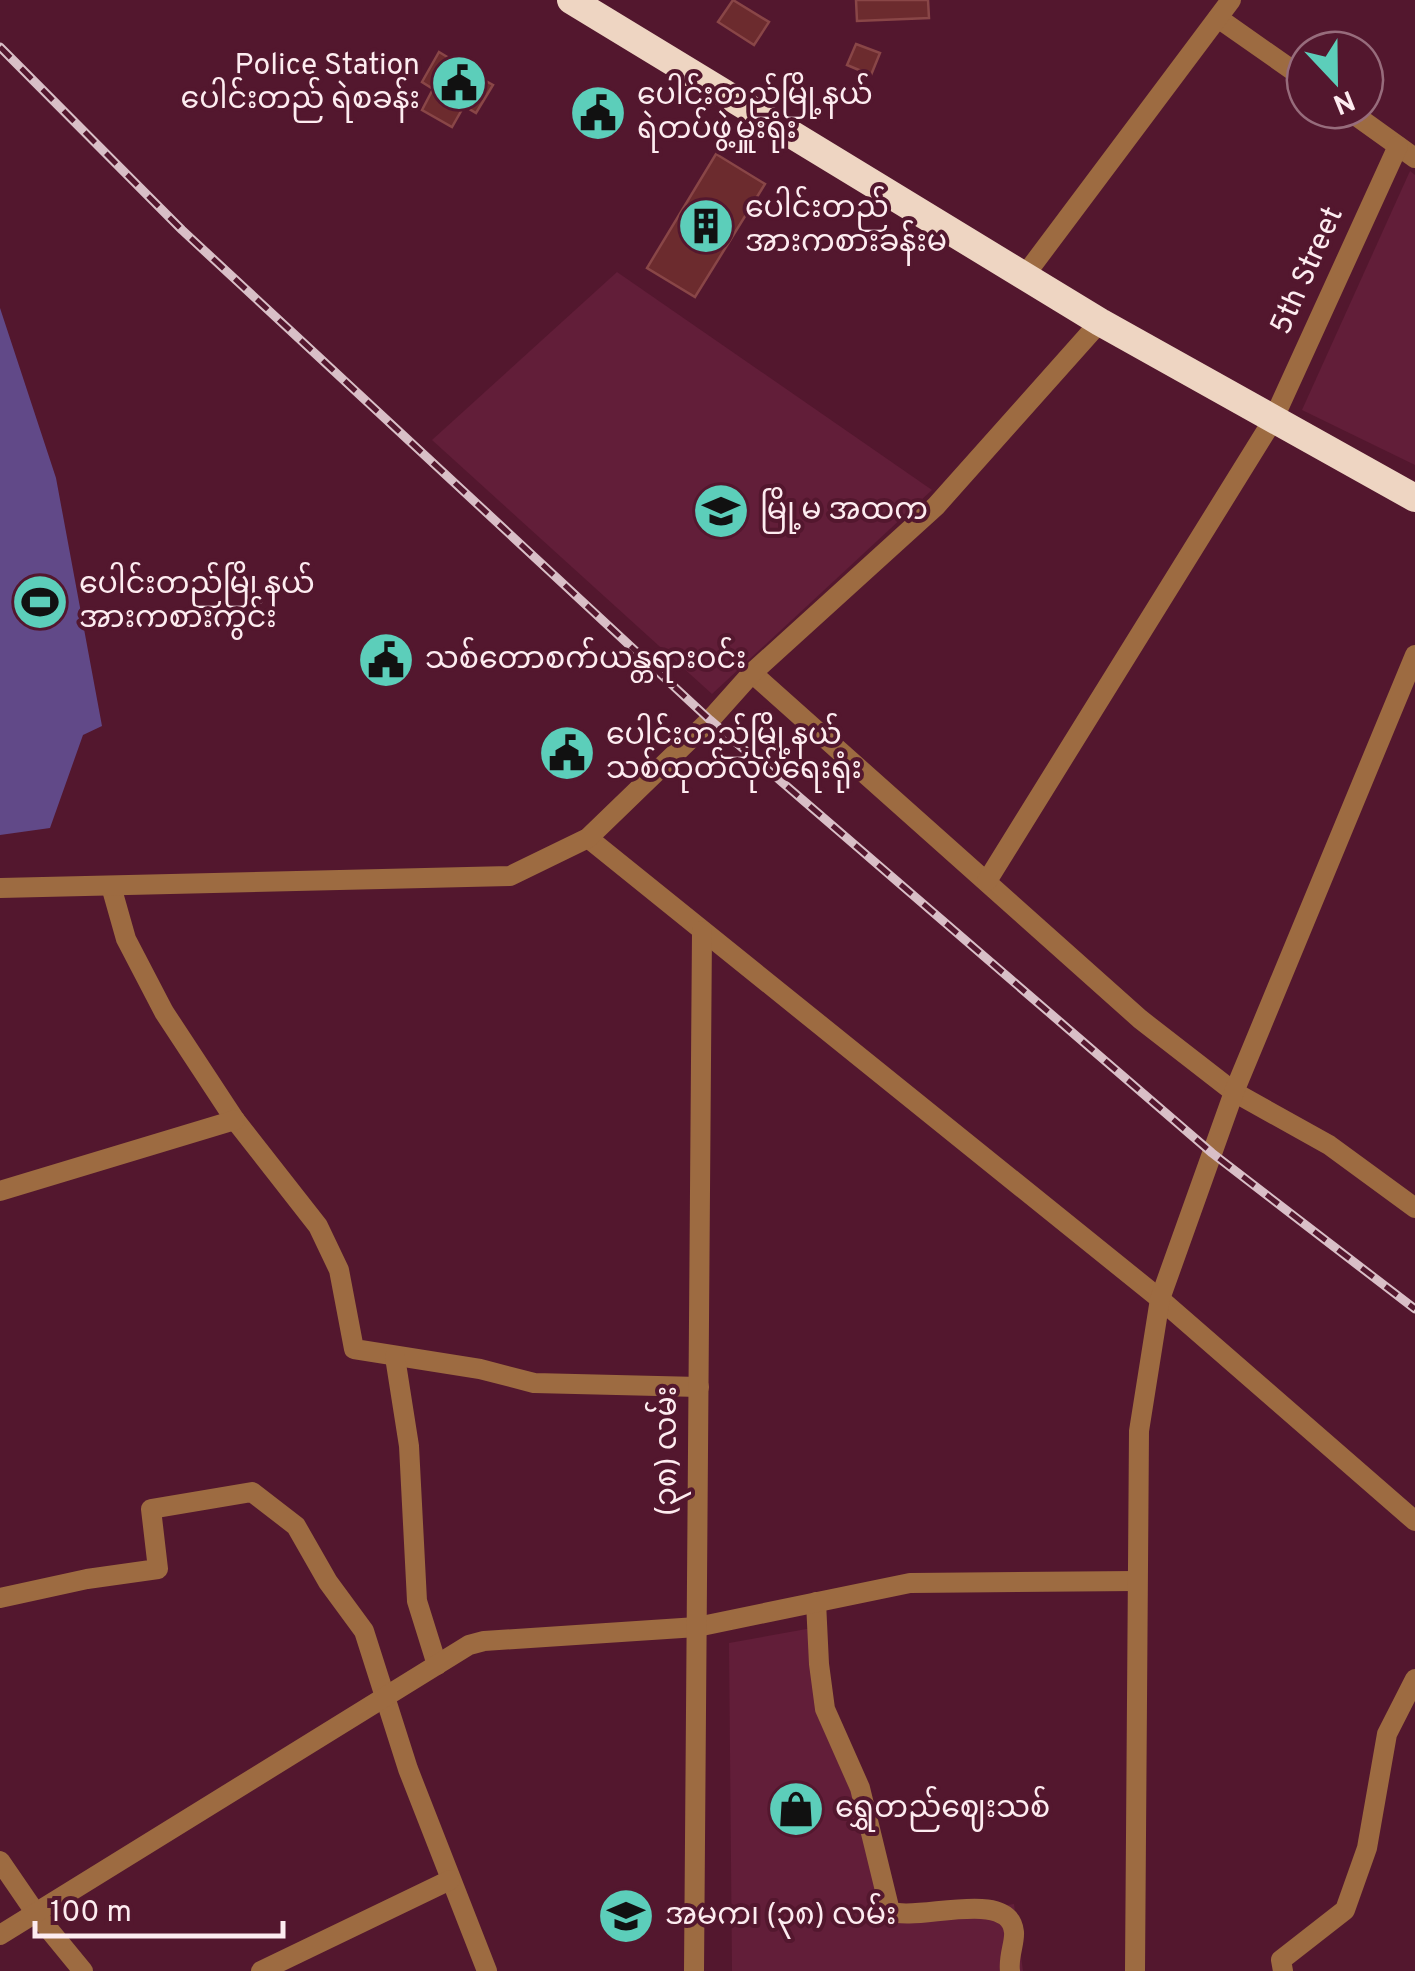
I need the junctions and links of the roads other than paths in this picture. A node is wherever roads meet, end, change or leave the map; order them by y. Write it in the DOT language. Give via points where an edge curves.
graph roads {
  1 [pos="570,0"];
  2 [pos="1225,9"];
  3 [pos="1285,62"];
  4 [pos="1376,130"];
  5 [pos="1407,152"];
  6 [pos="1025,275"];
  7 [pos="1100,322"];
  8 [pos="1273,420"];
  9 [pos="1415,498"];
  10 [pos="1415,655"];
  11 [pos="752,672"];
  12 [pos="588,838"];
  13 [pos="988,880"];
  14 [pos="111,886"];
  15 [pos="0,888"];
  16 [pos="702,932"];
  17 [pos="1234,1092"];
  18 [pos="235,1120"];
  19 [pos="0,1191"];
  20 [pos="1415,1208"];
  21 [pos="1160,1299"];
  22 [pos="395,1356"];
  23 [pos="699,1387"];
  24 [pos="1415,1521"];
  25 [pos="1136,1581"];
  26 [pos="0,1598"];
  27 [pos="816,1602"];
  28 [pos="697,1626"];
  29 [pos="437,1666"];
  30 [pos="1415,1679"];
  31 [pos="386,1697"];
  32 [pos="0,1861"];
  33 [pos="450,1880"];
  34 [pos="37,1914"];
  35 [pos="0,1935"];
  36 [pos="83,1971"];
  37 [pos="261,1971"];
  38 [pos="487,1971"];
  39 [pos="694,1971"];
  40 [pos="1010,1971"];
  41 [pos="1135,1971"];
  42 [pos="1283,1971"];
  1 -- 6 [label="highway"];
  2 -- 3 [label="street"];
  2 -- 6 [label="street"];
  4 -- 5 [label="street"];
  5 -- 8 [label="street, 5th Street"];
  6 -- 7 [label="highway"];
  7 -- 8 [label="highway"];
  7 -- 11 [label="street" via="936,506"];
  8 -- 9 [label="highway"];
  8 -- 13 [label="street, 5th Street"];
  10 -- 17 [label="street"];
  11 -- 12 [label="street"];
  11 -- 13 [label="street"];
  12 -- 14 [label="street" via="510,876"];
  12 -- 16 [label="street"];
  13 -- 17 [label="street" via="1140,1019"];
  14 -- 15 [label="street"];
  14 -- 18 [label="street" via="126,939 164,1012"];
  16 -- 21 [label="street"];
  16 -- 23 [label="street, (၃၈) လမ်း"];
  17 -- 20 [label="street" via="1329,1146"];
  17 -- 21 [label="street"];
  18 -- 19 [label="street"];
  18 -- 22 [label="street" via="318,1226 338,1270 354,1349"];
  21 -- 24 [label="street"];
  21 -- 25 [label="street" via="1139,1431"];
  22 -- 23 [label="street" via="534,1383"];
  22 -- 29 [label="street" via="409,1446 417,1601"];
  23 -- 28 [label="street, (၃၈) လမ်း"];
  25 -- 27 [label="street" via="910,1583"];
  25 -- 41 [label="street"];
  26 -- 31 [label="street" via="158,1569 150,1509 252,1492 296,1526 364,1631"];
  27 -- 28 [label="street"];
  27 -- 40 [label="street" via="826,1708 860,1788 890,1911 994,1909 1014,1934"];
  28 -- 29 [label="street" via="484,1641"];
  28 -- 39 [label="street, (၃၈) လမ်း"];
  29 -- 31 [label="street"];
  30 -- 42 [label="street" via="1386,1734 1367,1848 1345,1910 1281,1960"];
  31 -- 33 [label="street"];
  31 -- 34 [label="street"];
  32 -- 34 [label="street"];
  33 -- 37 [label="street"];
  33 -- 38 [label="street"];
  34 -- 35 [label="street"];
  34 -- 36 [label="street"];
}
